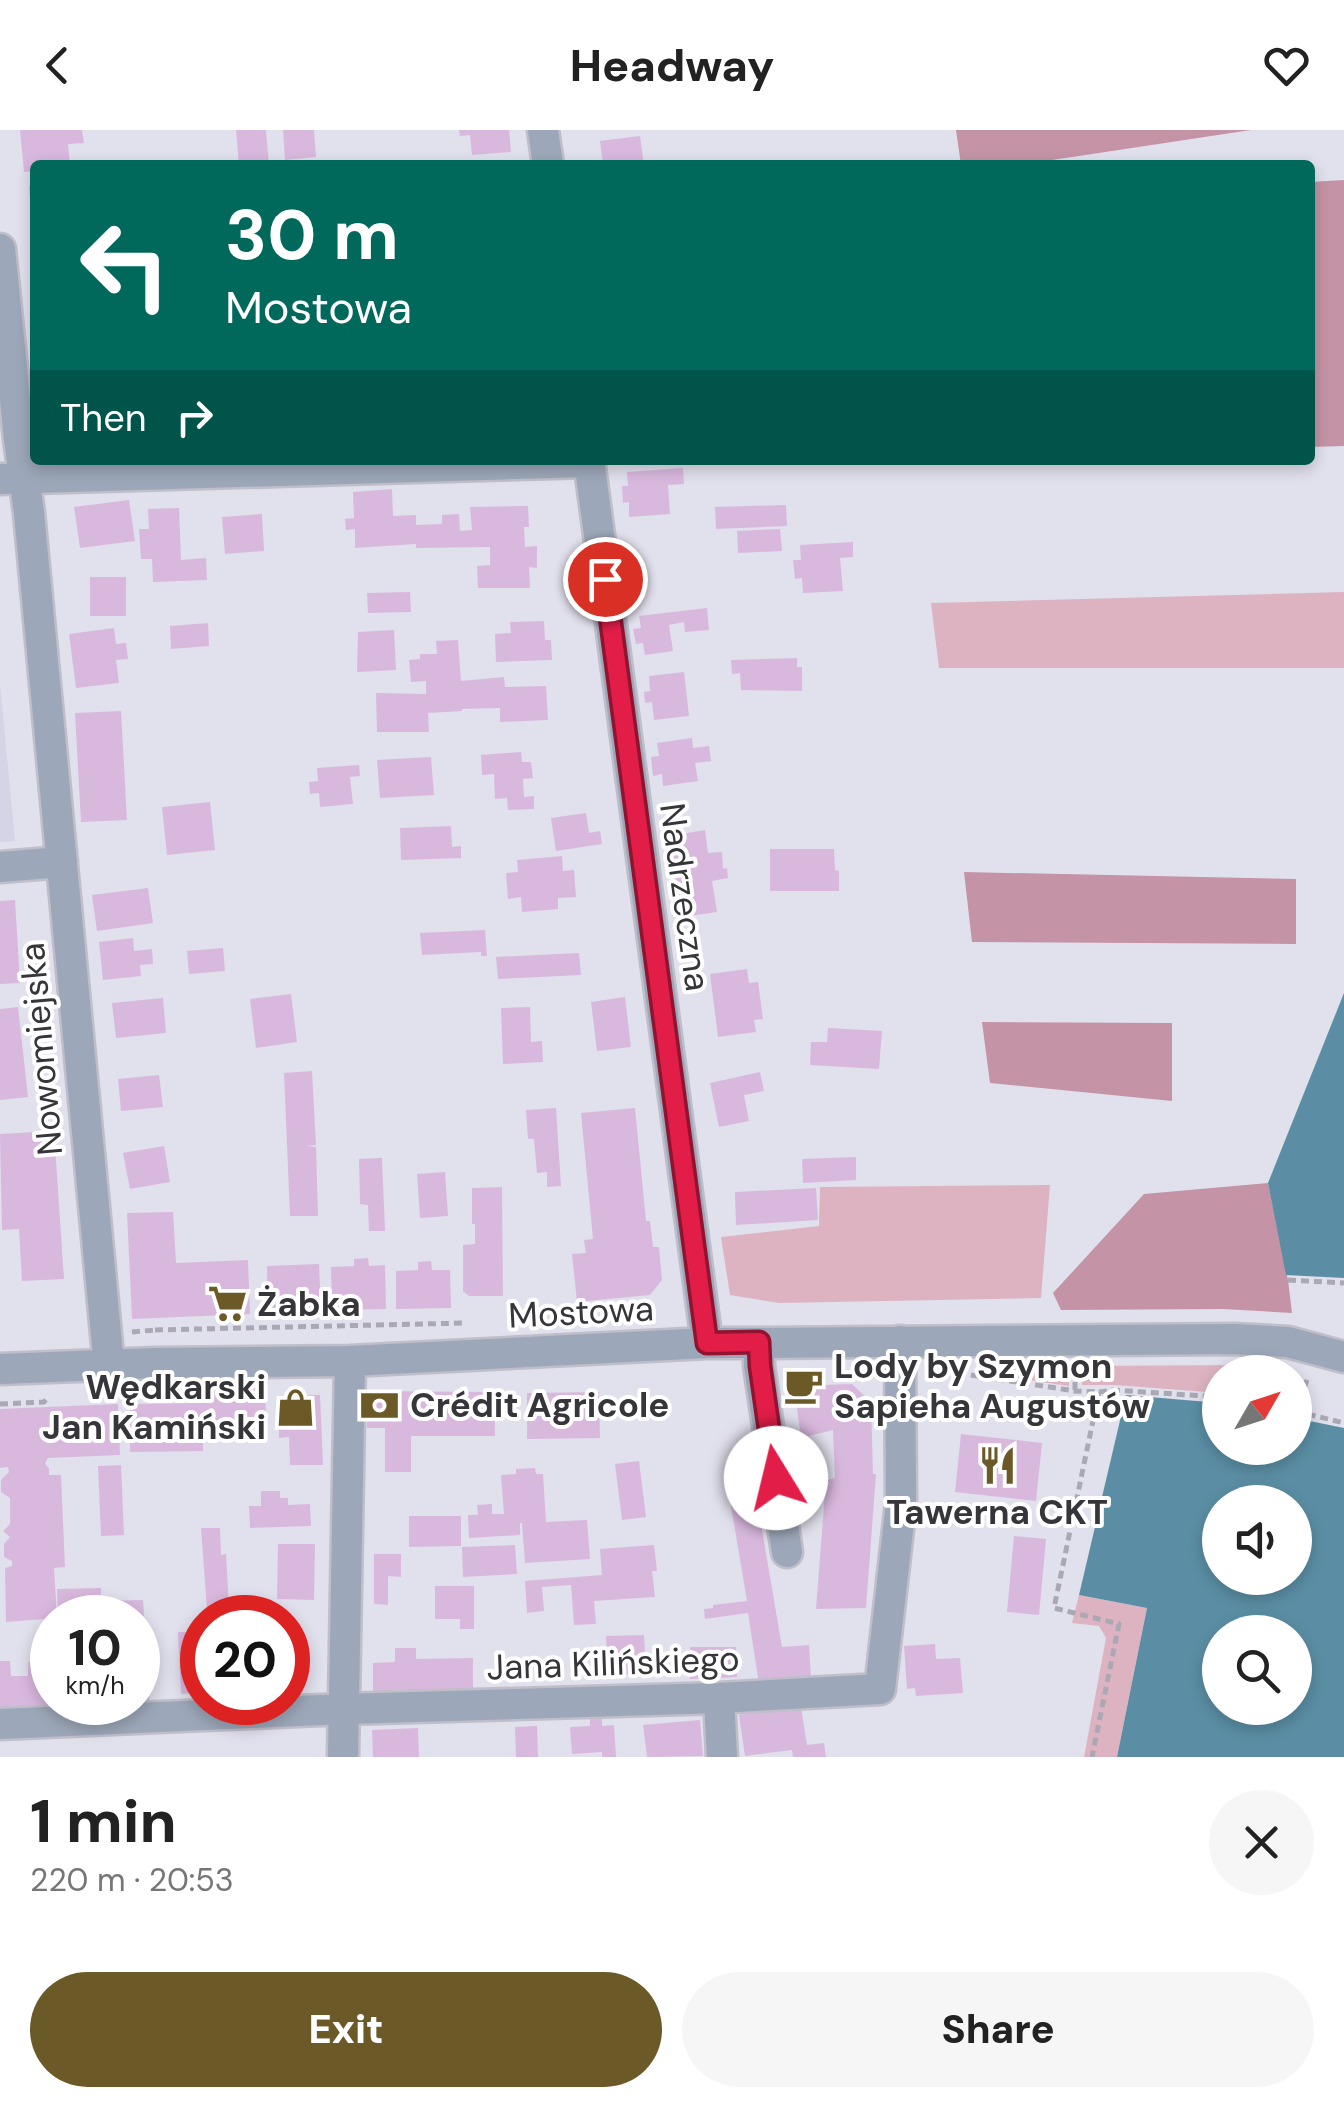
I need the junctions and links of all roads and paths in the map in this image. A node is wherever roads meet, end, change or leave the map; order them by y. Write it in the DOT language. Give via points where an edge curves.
graph roads {
  1 [pos="544,130"];
  2 [pos="547,160"];
  3 [pos="0,249"];
  4 [pos="453,465"];
  5 [pos="590,465"];
  6 [pos="13,478"];
  7 [pos="62,862"];
  8 [pos="0,867"];
  9 [pos="1288,1280"];
  10 [pos="1344,1283"];
  11 [pos="759,1342"];
  12 [pos="900,1342"];
  13 [pos="707,1343"];
  14 [pos="1343,1357"];
  15 [pos="1075,1359"];
  16 [pos="350,1361"];
  17 [pos="108,1366"];
  18 [pos="0,1370"];
  19 [pos="959,1374"];
  20 [pos="1075,1391"];
  21 [pos="1099,1392"];
  22 [pos="1202,1397"];
  23 [pos="1312,1416"];
  24 [pos="1344,1423"];
  25 [pos="787,1552"];
  26 [pos="719,1698"];
  27 [pos="344,1708"];
  28 [pos="0,1724"];
  29 [pos="343,1757"];
  30 [pos="722,1757"];
  31 [pos="1092,1757"];
  1 -- 2 [label="street"];
  3 -- 6 [label="street, Nowomiejska" via="19,439"];
  4 -- 6 [label="street"];
  5 -- 13 [label="street, Nadrzeczna"];
  6 -- 7 [label="street, Nowomiejska"];
  7 -- 8 [label="street"];
  7 -- 17 [label="street, Nowomiejska"];
  9 -- 10 [label="path"];
  11 -- 12 [label="street, Mostowa"];
  11 -- 13 [label="street, Mostowa"];
  11 -- 25 [label="street"];
  12 -- 14 [label="street, Mostowa" via="1262,1340"];
  12 -- 26 [label="street, Jana Kilińskiego" via="901,1503 880,1689"];
  13 -- 16 [label="street, Mostowa"];
  15 -- 20 [label="path"];
  16 -- 17 [label="street, Mostowa"];
  16 -- 27 [label="street"];
  17 -- 18 [label="street, Mostowa"];
  19 -- 20 [label="path"];
  20 -- 21 [label="path"];
  21 -- 22 [label="path"];
  21 -- 31 [label="path" via="1054,1608 1119,1624"];
  23 -- 24 [label="path"];
  26 -- 27 [label="street, Jana Kilińskiego"];
  26 -- 30 [label="street"];
  27 -- 28 [label="street, Jana Kilińskiego"];
  27 -- 29 [label="street"];
}
